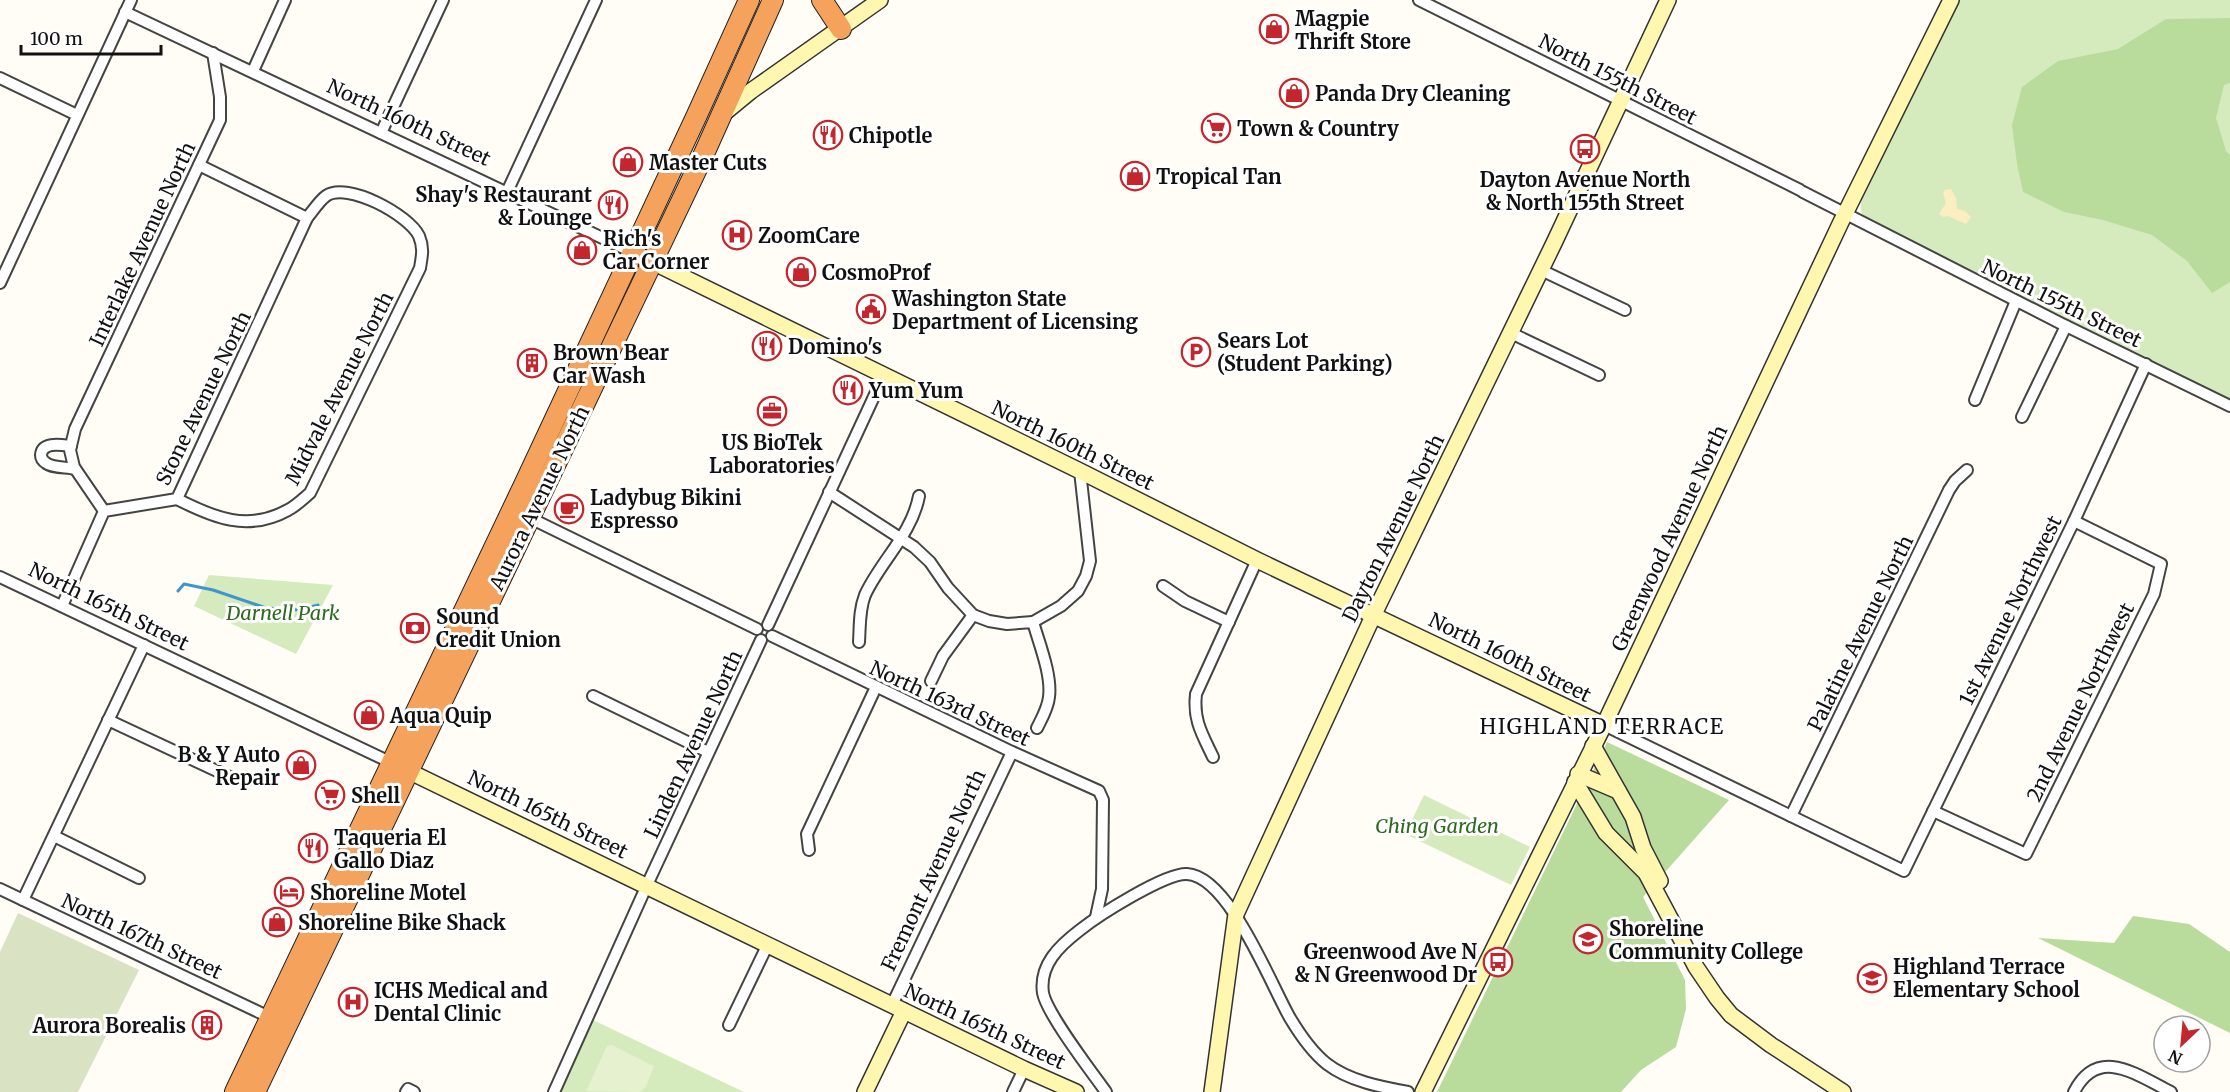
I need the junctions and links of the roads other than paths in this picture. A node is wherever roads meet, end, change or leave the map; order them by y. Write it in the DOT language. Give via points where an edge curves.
graph roads {
  1 [pos="131,0"];
  2 [pos="285,0"];
  3 [pos="443,0"];
  4 [pos="596,0"];
  5 [pos="749,0"];
  6 [pos="773,0"];
  7 [pos="822,0"];
  8 [pos="880,0"];
  9 [pos="1419,0"];
  10 [pos="1668,0"];
  11 [pos="1951,0"];
  12 [pos="125,12"];
  13 [pos="841,29"];
  14 [pos="213,53"];
  15 [pos="253,71"];
  16 [pos="0,78"];
  17 [pos="1620,100"];
  18 [pos="723,114"];
  19 [pos="77,115"];
  20 [pos="381,133"];
  21 [pos="199,165"];
  22 [pos="507,192"];
  23 [pos="1845,213"];
  24 [pos="307,218"];
  25 [pos="418,235"];
  26 [pos="632,252"];
  27 [pos="652,262"];
  28 [pos="1541,270"];
  29 [pos="0,283"];
  30 [pos="2016,301"];
  31 [pos="1625,310"];
  32 [pos="2066,326"];
  33 [pos="1511,333"];
  34 [pos="2146,364"];
  35 [pos="884,375"];
  36 [pos="1599,375"];
  37 [pos="1975,400"];
  38 [pos="2230,406"];
  39 [pos="2022,417"];
  40 [pos="71,446"];
  41 [pos="75,469"];
  42 [pos="1966,470"];
  43 [pos="1080,471"];
  44 [pos="829,492"];
  45 [pos="919,496"];
  46 [pos="177,499"];
  47 [pos="104,510"];
  48 [pos="530,518"];
  49 [pos="2074,520"];
  50 [pos="901,536"];
  51 [pos="1257,560"];
  52 [pos="0,577"];
  53 [pos="1163,586"];
  54 [pos="62,606"];
  55 [pos="1374,614"];
  56 [pos="973,615"];
  57 [pos="1033,621"];
  58 [pos="1229,622"];
  59 [pos="768,625"];
  60 [pos="757,629"];
  61 [pos="772,636"];
  62 [pos="760,640"];
  63 [pos="859,642"];
  64 [pos="144,645"];
  65 [pos="931,681"];
  66 [pos="876,687"];
  67 [pos="593,696"];
  68 [pos="108,720"];
  69 [pos="1604,725"];
  70 [pos="1037,728"];
  71 [pos="1593,746"];
  72 [pos="708,752"];
  73 [pos="1012,752"];
  74 [pos="1213,757"];
  75 [pos="400,767"];
  76 [pos="1576,778"];
  77 [pos="234,779"];
  78 [pos="1618,791"];
  79 [pos="1933,811"];
  80 [pos="1791,816"];
  81 [pos="54,836"];
  82 [pos="808,850"];
  83 [pos="1904,871"];
  84 [pos="139,878"];
  85 [pos="647,885"];
  86 [pos="0,889"];
  87 [pos="24,900"];
  88 [pos="1236,914"];
  89 [pos="1096,917"];
  90 [pos="768,944"];
  91 [pos="1696,967"];
  92 [pos="898,1008"];
  93 [pos="269,1017"];
  94 [pos="729,1025"];
  95 [pos="1024,1069"];
  96 [pos="2076,1087"];
  97 [pos="234,1092"];
  98 [pos="255,1092"];
  99 [pos="554,1092"];
  100 [pos="865,1092"];
  101 [pos="1013,1092"];
  102 [pos="1076,1092"];
  103 [pos="1106,1092"];
  104 [pos="1212,1092"];
  105 [pos="1408,1092"];
  106 [pos="1423,1092"];
  107 [pos="1843,1092"];
  108 [pos="2171,1092"];
  1 -- 12 [label="street"];
  2 -- 15 [label="street"];
  3 -- 20 [label="street"];
  4 -- 22 [label="street"];
  5 -- 26 [label="highway, Aurora Avenue North"];
  6 -- 18 [label="highway, Aurora Avenue North"];
  7 -- 13 [label="highway"];
  8 -- 13 [label="street"];
  9 -- 17 [label="street, North 155th Street"];
  10 -- 17 [label="street, Dayton Avenue North"];
  11 -- 23 [label="street, Greenwood Avenue North"];
  12 -- 14 [label="street, North 160th Street"];
  12 -- 19 [label="street"];
  13 -- 18 [label="street"];
  14 -- 15 [label="street, North 160th Street"];
  14 -- 21 [label="street, Interlake Avenue North" via="220,120"];
  15 -- 20 [label="street, North 160th Street"];
  16 -- 19 [label="street"];
  17 -- 23 [label="street, North 155th Street"];
  17 -- 28 [label="street, Dayton Avenue North"];
  18 -- 27 [label="highway, Aurora Avenue North"];
  19 -- 29 [label="street"];
  20 -- 22 [label="street, North 160th Street"];
  21 -- 24 [label="street"];
  21 -- 40 [label="street, Interlake Avenue North" via="75,429"];
  22 -- 26 [label="street, North 160th Street"];
  23 -- 30 [label="street, North 155th Street"];
  23 -- 69 [label="street, Greenwood Avenue North"];
  24 -- 25 [label="street, Stone Avenue North" via="326,196 340,192 378,203 411,224"];
  24 -- 46 [label="street, Stone Avenue North"];
  25 -- 46 [label="street, Midvale Avenue North" via="423,250 420,268 310,493 288,510 246,522 216,517"];
  26 -- 27 [label="street, North 160th Street"];
  26 -- 75 [label="highway, Aurora Avenue North"];
  27 -- 35 [label="street, North 160th Street"];
  27 -- 48 [label="highway, Aurora Avenue North"];
  28 -- 31 [label="street"];
  28 -- 33 [label="street, Dayton Avenue North"];
  30 -- 32 [label="street, North 155th Street"];
  30 -- 37 [label="street"];
  32 -- 34 [label="street, North 155th Street"];
  32 -- 39 [label="street"];
  33 -- 36 [label="street"];
  33 -- 55 [label="street, Dayton Avenue North"];
  34 -- 38 [label="street, North 155th Street"];
  34 -- 49 [label="street, 1st Avenue Northwest"];
  35 -- 43 [label="street, North 160th Street"];
  35 -- 44 [label="street"];
  40 -- 41 [label="street, Interlake Avenue North"];
  40 -- 41 [label="street" via="49,445 41,455 49,465"];
  41 -- 47 [label="street, Interlake Avenue North"];
  42 -- 80 [label="street, Palatine Avenue North" via="1949,490"];
  43 -- 51 [label="street, North 160th Street"];
  43 -- 57 [label="street" via="1090,561 1086,576 1078,591 1061,606"];
  44 -- 50 [label="street"];
  44 -- 59 [label="street"];
  45 -- 50 [label="street" via="917,509"];
  46 -- 47 [label="street, Stone Avenue North"];
  47 -- 54 [label="street"];
  48 -- 60 [label="street"];
  48 -- 75 [label="highway, Aurora Avenue North"];
  49 -- 79 [label="street, 1st Avenue Northwest"];
  49 -- 79 [label="street, 2nd Avenue Northwest" via="2161,564 2154,594 2026,854"];
  50 -- 56 [label="street" via="930,562"];
  50 -- 63 [label="street" via="861,607"];
  51 -- 55 [label="street, North 160th Street"];
  51 -- 58 [label="street"];
  52 -- 54 [label="street, North 165th Street"];
  53 -- 58 [label="street"];
  54 -- 64 [label="street, North 165th Street"];
  55 -- 69 [label="street, North 160th Street"];
  55 -- 88 [label="street, Dayton Avenue North"];
  56 -- 57 [label="street" via="1007,624"];
  56 -- 65 [label="street" via="943,656"];
  57 -- 70 [label="street" via="1050,695"];
  58 -- 74 [label="street" via="1196,694 1194,710"];
  59 -- 60 [label="street"];
  59 -- 61 [label="street"];
  60 -- 62 [label="street"];
  61 -- 62 [label="street" via="767,641"];
  61 -- 66 [label="street, North 163rd Street"];
  62 -- 72 [label="street, Linden Avenue North"];
  64 -- 68 [label="street"];
  64 -- 75 [label="street, North 165th Street"];
  66 -- 73 [label="street, North 163rd Street"];
  66 -- 82 [label="street" via="807,834"];
  67 -- 72 [label="street"];
  68 -- 77 [label="street"];
  68 -- 81 [label="street"];
  69 -- 71 [label="street, Greenwood Avenue North"];
  69 -- 80 [label="street, North 160th Street"];
  71 -- 76 [label="street, Greenwood Avenue North"];
  71 -- 78 [label="street"];
  72 -- 85 [label="street, Linden Avenue North"];
  73 -- 89 [label="street, North 163rd Street" via="1099,791 1103,800 1102,888"];
  73 -- 92 [label="street, Fremont Avenue North"];
  75 -- 85 [label="street, North 165th Street"];
  75 -- 93 [label="highway, Aurora Avenue North"];
  75 -- 98 [label="highway, Aurora Avenue North"];
  76 -- 78 [label="street"];
  76 -- 91 [label="street" via="1606,833 1646,873"];
  76 -- 106 [label="street, Greenwood Avenue North"];
  78 -- 91 [label="street" via="1685,932"];
  79 -- 83 [label="street, 1st Avenue Northwest"];
  80 -- 83 [label="street, North 160th Street"];
  81 -- 84 [label="street"];
  81 -- 87 [label="street"];
  85 -- 90 [label="street, North 165th Street"];
  85 -- 99 [label="street, Linden Avenue North"];
  86 -- 87 [label="street, North 167th Street"];
  87 -- 93 [label="street, North 167th Street"];
  88 -- 89 [label="street" via="1214,888 1190,874 1174,875"];
  88 -- 104 [label="street, Dayton Avenue North"];
  88 -- 105 [label="street" via="1291,1020 1312,1049 1327,1064 1376,1086"];
  89 -- 103 [label="street" via="1061,945 1041,980 1045,1002"];
  90 -- 92 [label="street, North 165th Street"];
  90 -- 94 [label="street"];
  91 -- 107 [label="street" via="1731,1015"];
  92 -- 95 [label="street, North 165th Street"];
  92 -- 100 [label="street, Fremont Avenue North"];
  93 -- 97 [label="highway, Aurora Avenue North"];
  95 -- 101 [label="street"];
  95 -- 102 [label="street, North 165th Street"];
  96 -- 108 [label="street" via="2101,1066 2119,1066"];
}
